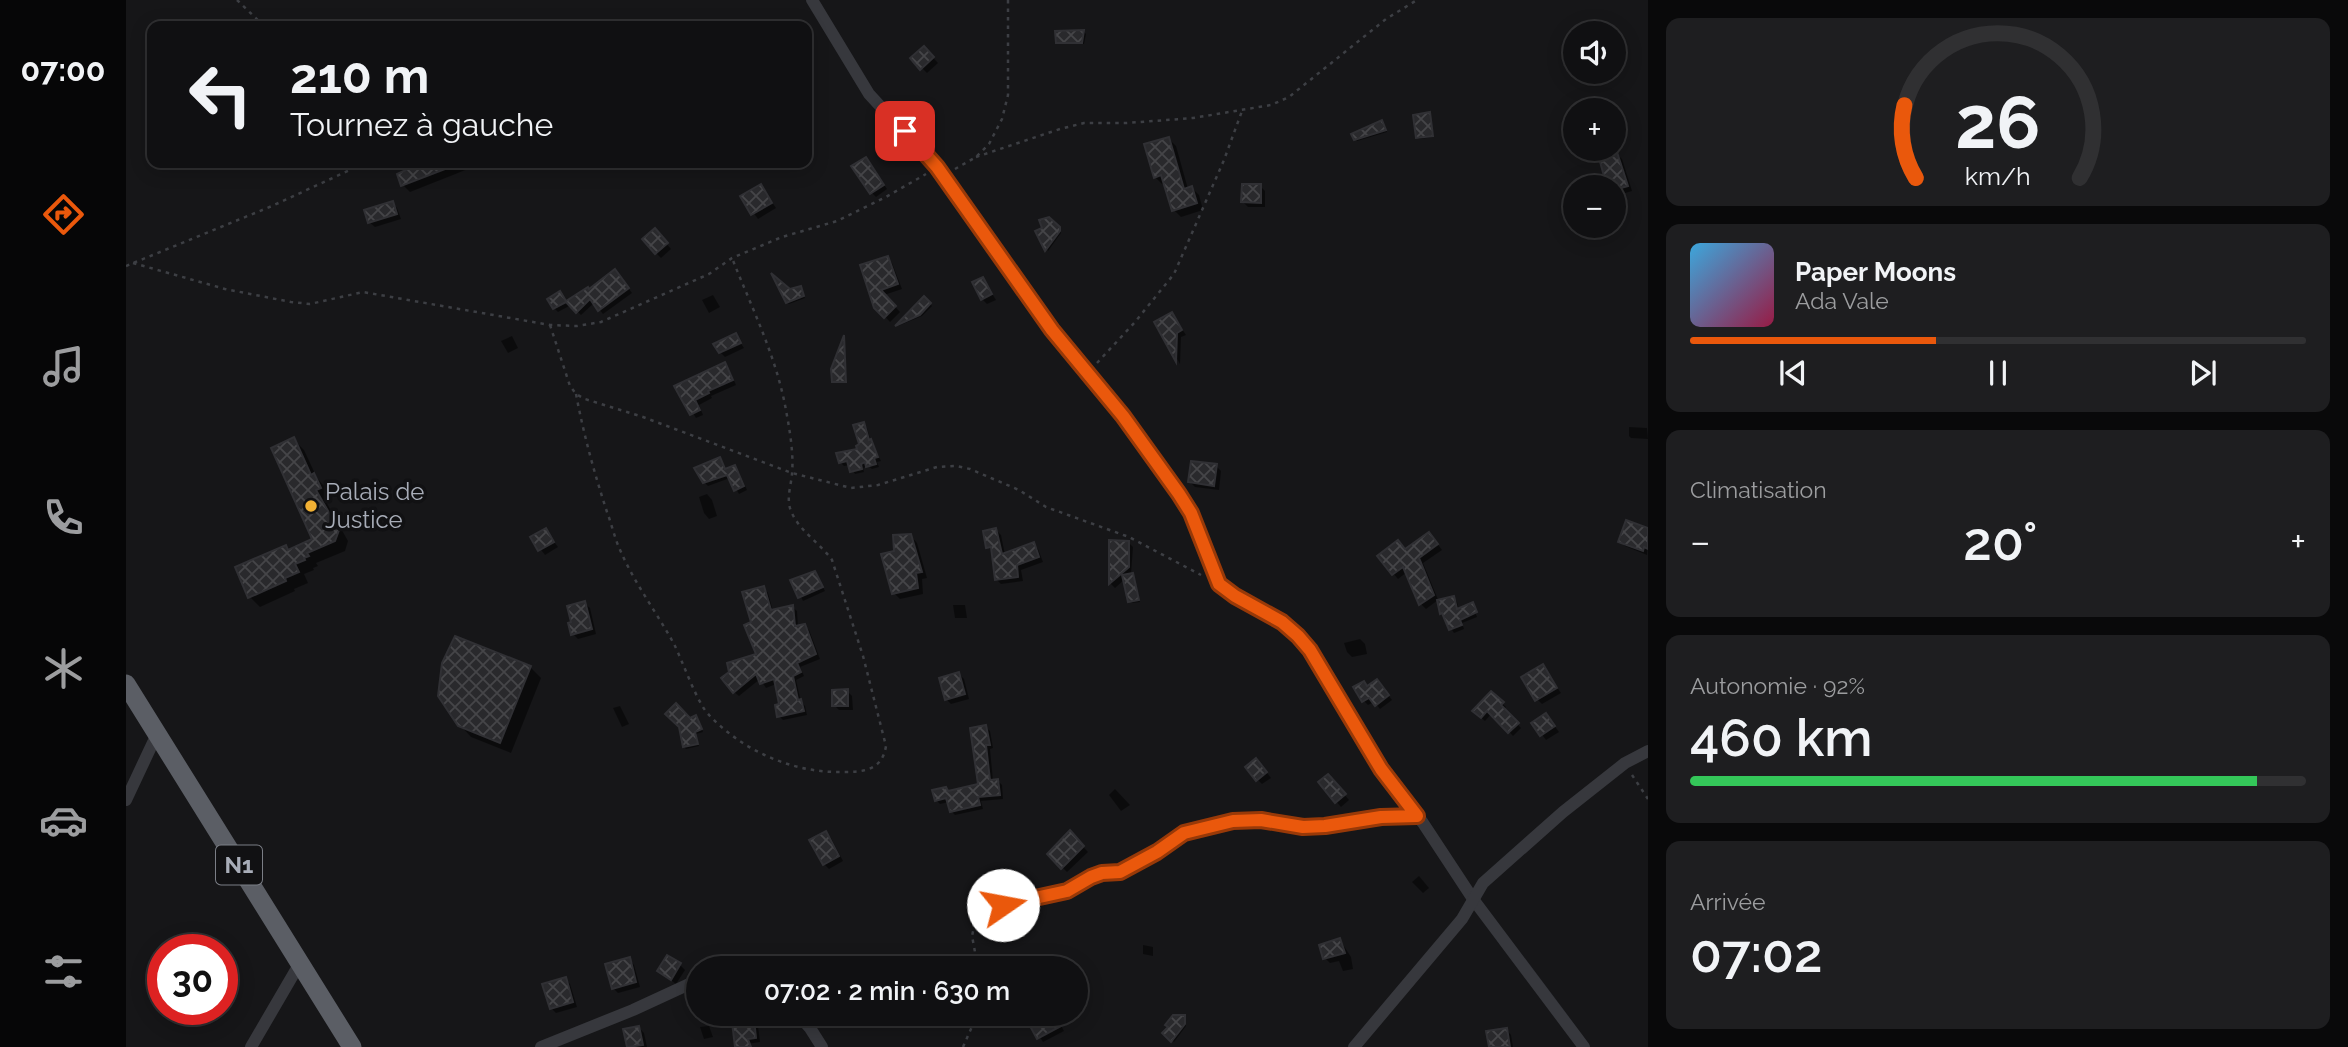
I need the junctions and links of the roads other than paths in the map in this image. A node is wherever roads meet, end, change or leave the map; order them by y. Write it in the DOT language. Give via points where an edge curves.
graph roads {
  1 [pos="812,0"];
  2 [pos="126,684"];
  3 [pos="158,734"];
  4 [pos="1648,751"];
  5 [pos="126,800"];
  6 [pos="1417,816"];
  7 [pos="1473,899"];
  8 [pos="984,913"];
  9 [pos="300,963"];
  10 [pos="686,985"];
  11 [pos="808,1026"];
  12 [pos="250,1047"];
  13 [pos="352,1047"];
  14 [pos="541,1047"];
  15 [pos="822,1047"];
  16 [pos="1354,1047"];
  17 [pos="1584,1047"];
  1 -- 6 [label="street" via="869,94 940,172 1052,330 1179,494 1219,584 1282,622 1310,650 1381,769"];
  2 -- 3 [label="highway, N1"];
  3 -- 5 [label="street"];
  3 -- 9 [label="highway, N1"];
  4 -- 7 [label="street" via="1625,763 1508,859"];
  6 -- 7 [label="street"];
  6 -- 8 [label="street" via="1303,827 1233,821 1184,833 1120,872 1102,873 1067,891"];
  7 -- 16 [label="street" via="1462,919"];
  7 -- 17 [label="street"];
  9 -- 12 [label="street"];
  9 -- 13 [label="highway, N1"];
  10 -- 14 [label="street"];
  11 -- 15 [label="street"];
}
